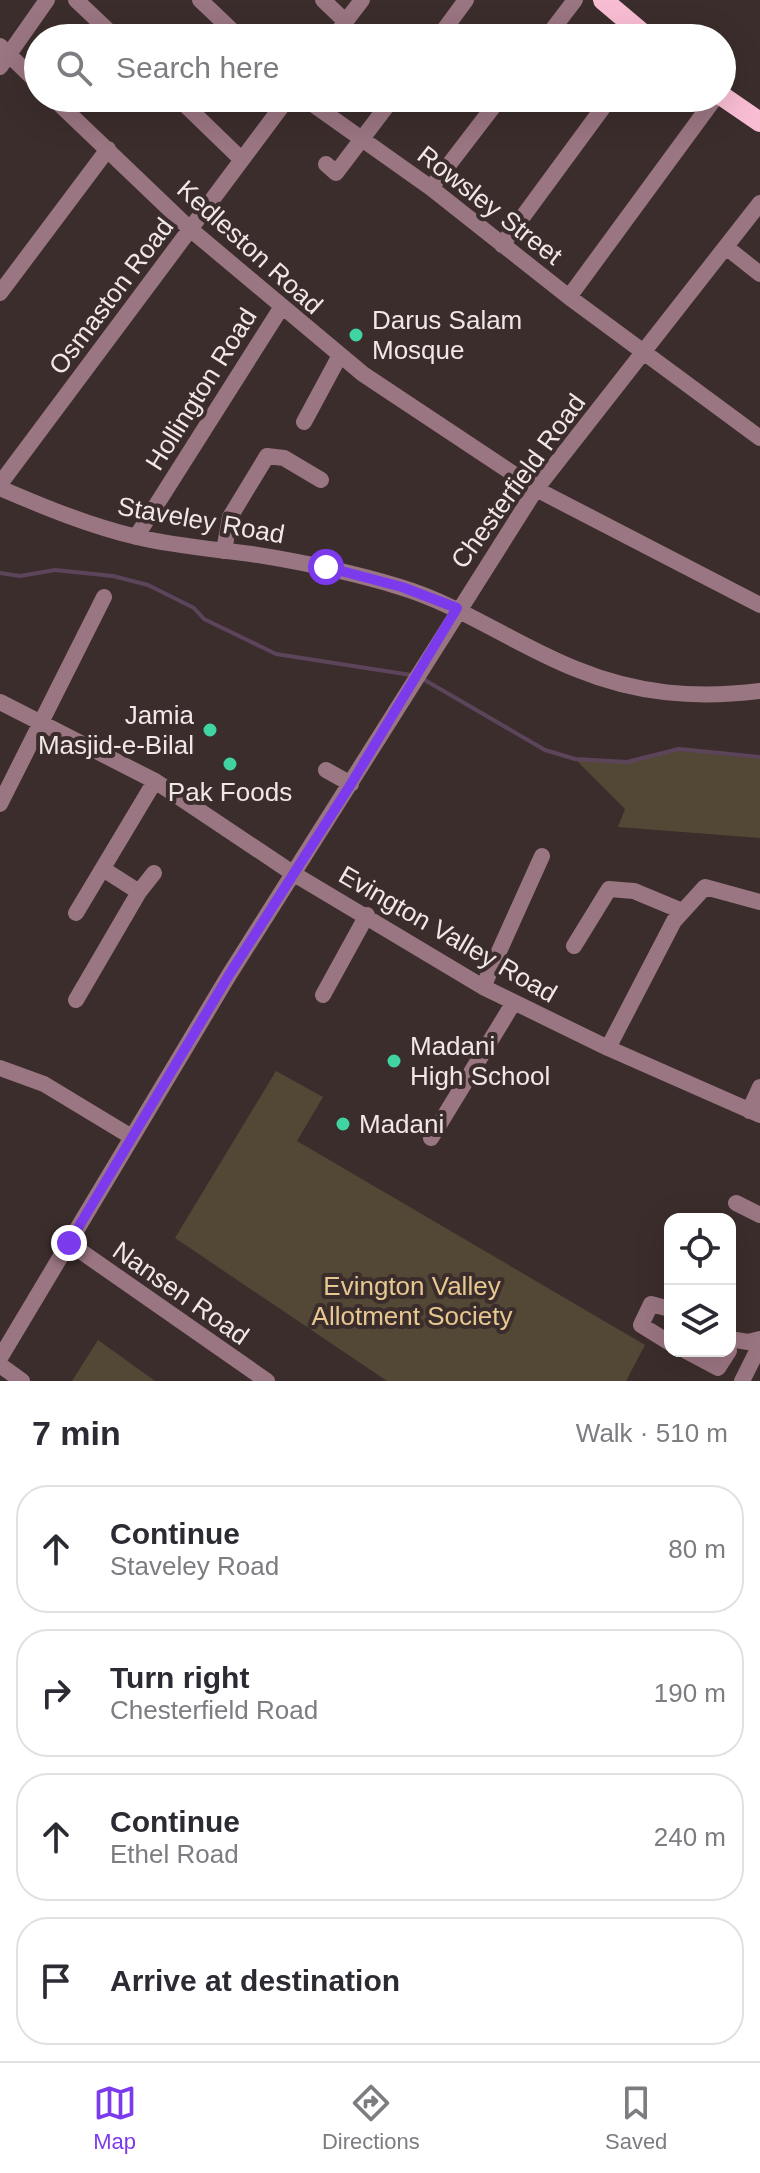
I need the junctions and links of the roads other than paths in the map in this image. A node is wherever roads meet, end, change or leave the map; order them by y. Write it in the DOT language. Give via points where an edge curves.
graph roads {
  1 [pos="47,0"];
  2 [pos="76,0"];
  3 [pos="200,0"];
  4 [pos="323,0"];
  5 [pos="362,0"];
  6 [pos="466,0"];
  7 [pos="575,0"];
  8 [pos="615,4"];
  9 [pos="346,22"];
  10 [pos="28,24"];
  11 [pos="101,24"];
  12 [pos="225,24"];
  13 [pos="448,24"];
  14 [pos="557,24"];
  15 [pos="634,24"];
  16 [pos="24,29"];
  17 [pos="3,56"];
  18 [pos="24,72"];
  19 [pos="736,106"];
  20 [pos="68,112"];
  21 [pos="192,112"];
  22 [pos="277,112"];
  23 [pos="325,112"];
  24 [pos="382,112"];
  25 [pos="489,112"];
  26 [pos="600,112"];
  27 [pos="705,112"];
  28 [pos="760,122"];
  29 [pos="363,138"];
  30 [pos="108,149"];
  31 [pos="241,159"];
  32 [pos="326,164"];
  33 [pos="431,188"];
  34 [pos="760,203"];
  35 [pos="190,229"];
  36 [pos="502,245"];
  37 [pos="726,247"];
  38 [pos="760,274"];
  39 [pos="0,293"];
  40 [pos="569,297"];
  41 [pos="281,308"];
  42 [pos="644,351"];
  43 [pos="339,357"];
  44 [pos="304,422"];
  45 [pos="760,438"];
  46 [pos="321,480"];
  47 [pos="0,486"];
  48 [pos="536,489"];
  49 [pos="136,537"];
  50 [pos="224,551"];
  51 [pos="104,597"];
  52 [pos="760,605"];
  53 [pos="457,608"];
  54 [pos="760,691"];
  55 [pos="0,702"];
  56 [pos="39,721"];
  57 [pos="326,770"];
  58 [pos="155,781"];
  59 [pos="351,784"];
  60 [pos="0,804"];
  61 [pos="542,856"];
  62 [pos="103,869"];
  63 [pos="154,873"];
  64 [pos="290,880"];
  65 [pos="139,892"];
  66 [pos="760,902"];
  67 [pos="685,907"];
  68 [pos="76,913"];
  69 [pos="367,915"];
  70 [pos="574,946"];
  71 [pos="483,987"];
  72 [pos="323,995"];
  73 [pos="76,1000"];
  74 [pos="514,1002"];
  75 [pos="608,1048"];
  76 [pos="0,1068"];
  77 [pos="760,1087"];
  78 [pos="754,1113"];
  79 [pos="130,1136"];
  80 [pos="431,1138"];
  81 [pos="736,1203"];
  82 [pos="760,1215"];
  83 [pos="69,1243"];
  84 [pos="664,1307"];
  85 [pos="664,1339"];
  86 [pos="760,1339"];
  87 [pos="736,1344"];
  88 [pos="760,1345"];
  89 [pos="697,1357"];
  90 [pos="0,1358"];
  91 [pos="0,1365"];
  92 [pos="729,1374"];
  93 [pos="22,1381"];
  94 [pos="267,1381"];
  1 -- 10 [label="street"];
  2 -- 11 [label="street"];
  3 -- 12 [label="street"];
  4 -- 9 [label="street"];
  5 -- 9 [label="street"];
  6 -- 13 [label="street"];
  7 -- 14 [label="street"];
  8 -- 15 [label="main road"];
  16 -- 17 [label="street"];
  17 -- 18 [label="street"];
  19 -- 28 [label="main road"];
  20 -- 30 [label="street, Kedleston Road"];
  21 -- 31 [label="street"];
  22 -- 31 [label="street, Osmaston Road"];
  23 -- 29 [label="street, Rowsley Street"];
  24 -- 29 [label="street"];
  25 -- 33 [label="street"];
  26 -- 36 [label="street"];
  27 -- 40 [label="street"];
  29 -- 32 [label="street" via="336,173"];
  29 -- 33 [label="street, Rowsley Street"];
  30 -- 35 [label="street, Kedleston Road"];
  30 -- 39 [label="street"];
  31 -- 35 [label="street, Osmaston Road"];
  33 -- 36 [label="street, Rowsley Street"];
  34 -- 37 [label="street, Chesterfield Road"];
  35 -- 41 [label="street, Kedleston Road"];
  35 -- 47 [label="street, Osmaston Road"];
  36 -- 40 [label="street, Rowsley Street"];
  37 -- 38 [label="street"];
  37 -- 42 [label="street, Chesterfield Road"];
  40 -- 42 [label="street, Rowsley Street"];
  41 -- 43 [label="street, Kedleston Road"];
  41 -- 49 [label="street, Hollington Road"];
  42 -- 45 [label="street, Rowsley Street"];
  42 -- 48 [label="street, Chesterfield Road"];
  43 -- 44 [label="street"];
  43 -- 48 [label="street, Kedleston Road"];
  46 -- 50 [label="street" via="284,458 267,456 230,517"];
  47 -- 49 [label="street, Staveley Road" via="51,510"];
  48 -- 52 [label="street, Kedleston Road"];
  48 -- 53 [label="street, Chesterfield Road"];
  49 -- 50 [label="street, Staveley Road"];
  50 -- 53 [label="street, Staveley Road" via="326,567"];
  51 -- 56 [label="street"];
  53 -- 54 [label="street, Staveley Road" via="573,669 620,685 710,697"];
  53 -- 59 [label="street, Chesterfield Road"];
  55 -- 56 [label="street, Evington Valley Road"];
  56 -- 58 [label="street, Evington Valley Road"];
  56 -- 60 [label="street"];
  57 -- 59 [label="street"];
  58 -- 62 [label="street"];
  58 -- 64 [label="street, Evington Valley Road"];
  59 -- 64 [label="street, Chesterfield Road"];
  61 -- 71 [label="street"];
  62 -- 65 [label="street"];
  62 -- 68 [label="street"];
  63 -- 65 [label="street"];
  64 -- 69 [label="street, Evington Valley Road"];
  64 -- 79 [label="street, Chesterfield Road"];
  65 -- 73 [label="street"];
  66 -- 67 [label="street" via="705,887"];
  67 -- 70 [label="street" via="609,889"];
  67 -- 75 [label="street"];
  69 -- 71 [label="street, Evington Valley Road"];
  69 -- 72 [label="street"];
  71 -- 74 [label="street, Evington Valley Road"];
  74 -- 75 [label="street, Evington Valley Road"];
  74 -- 80 [label="street"];
  75 -- 78 [label="street, Evington Valley Road"];
  76 -- 79 [label="street" via="44,1084"];
  77 -- 78 [label="street"];
  79 -- 83 [label="street, Chesterfield Road"];
  81 -- 82 [label="street"];
  83 -- 90 [label="street, Chesterfield Road"];
  83 -- 94 [label="street, Nansen Road"];
  84 -- 85 [label="street" via="651,1304 641,1325"];
  86 -- 87 [label="street"];
  88 -- 92 [label="street"];
  89 -- 92 [label="street"];
  91 -- 93 [label="street"];
}
